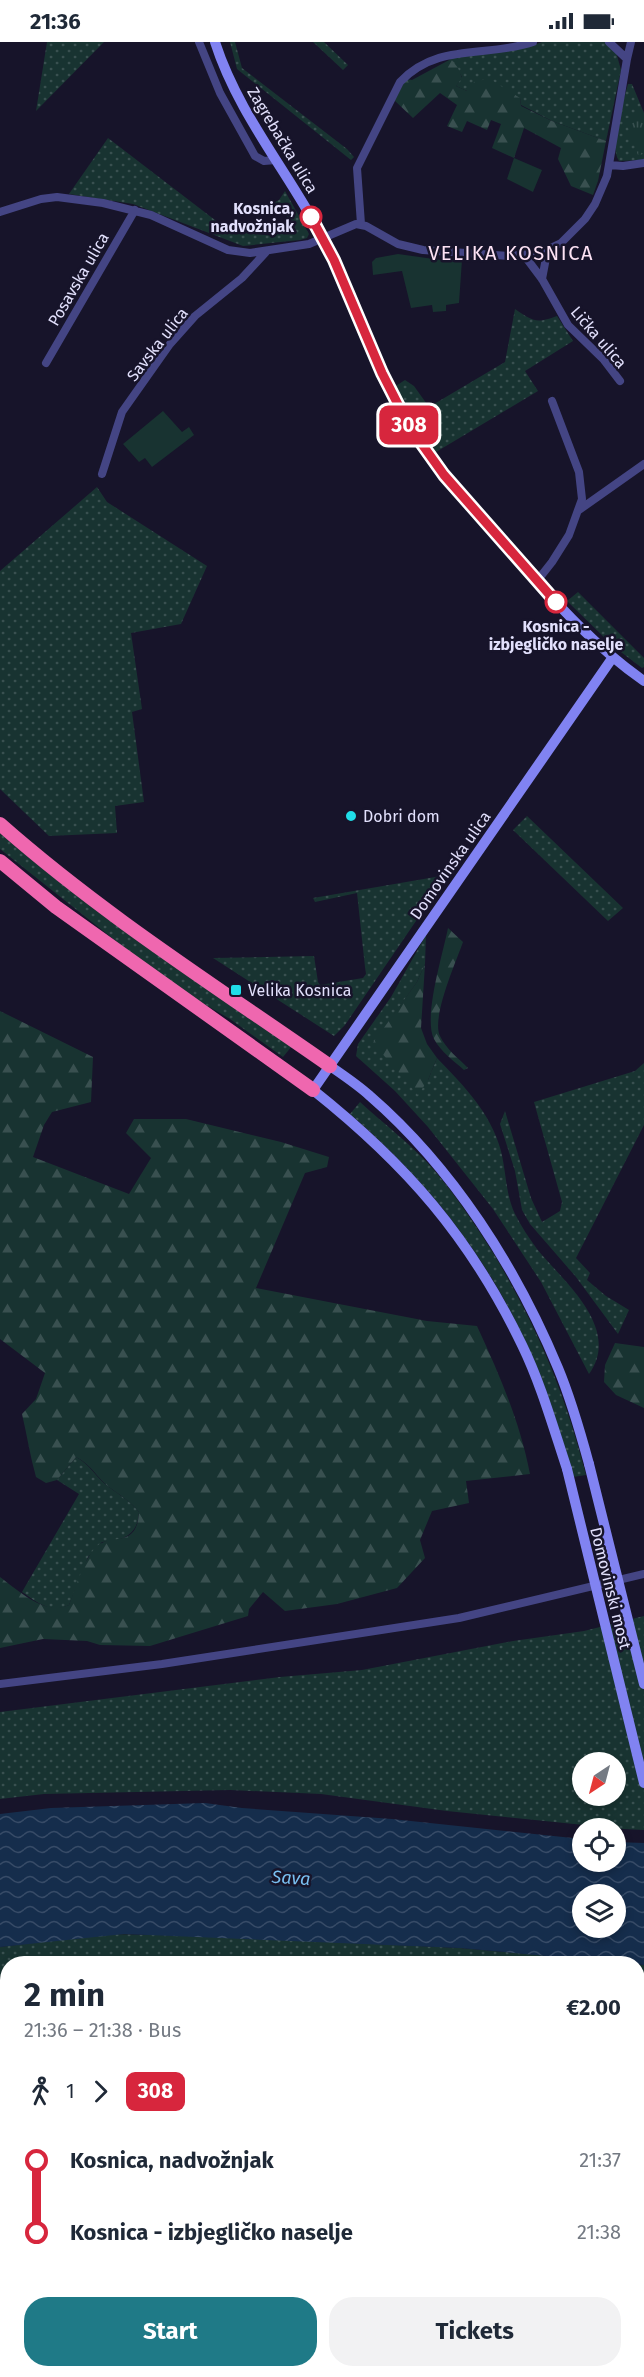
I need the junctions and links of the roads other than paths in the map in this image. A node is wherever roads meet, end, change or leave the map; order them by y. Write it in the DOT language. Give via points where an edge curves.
graph roads {
  1 [pos="200,42"];
  2 [pos="215,42"];
  3 [pos="533,42"];
  4 [pos="609,42"];
  5 [pos="631,42"];
  6 [pos="627,59"];
  7 [pos="276,160"];
  8 [pos="644,163"];
  9 [pos="609,165"];
  10 [pos="135,210"];
  11 [pos="0,212"];
  12 [pos="361,224"];
  13 [pos="324,239"];
  14 [pos="552,249"];
  15 [pos="266,252"];
  16 [pos="524,255"];
  17 [pos="542,279"];
  18 [pos="46,363"];
  19 [pos="620,381"];
  20 [pos="552,401"];
  21 [pos="644,464"];
  22 [pos="102,474"];
  23 [pos="579,510"];
  24 [pos="537,581"];
  25 [pos="613,657"];
  26 [pos="644,681"];
  27 [pos="0,824"];
  28 [pos="0,861"];
  29 [pos="330,1066"];
  30 [pos="313,1090"];
  31 [pos="644,1574"];
  32 [pos="0,1684"];
  33 [pos="644,1684"];
  34 [pos="644,1783"];
  1 -- 7 [label="street" via="220,93 255,156 264,161"];
  2 -- 7 [label="main road, Zagrebačka ulica" via="230,80"];
  3 -- 12 [label="street" via="443,54 408,72 359,162"];
  4 -- 6 [label="street"];
  5 -- 6 [label="street"];
  6 -- 9 [label="street"];
  7 -- 13 [label="main road, Zagrebačka ulica"];
  8 -- 9 [label="street"];
  9 -- 14 [label="street" via="596,204 574,231"];
  10 -- 11 [label="street" via="57,197"];
  10 -- 15 [label="street" via="228,250"];
  10 -- 18 [label="street, Posavska ulica"];
  12 -- 13 [label="street"];
  12 -- 16 [label="street" via="398,243 423,250"];
  13 -- 15 [label="street"];
  13 -- 24 [label="main road, Zagrebačka ulica" via="409,426 444,475"];
  14 -- 16 [label="street"];
  14 -- 17 [label="street"];
  15 -- 22 [label="street, Savska ulica" via="170,344 122,412"];
  16 -- 17 [label="street, Lička ulica"];
  17 -- 19 [label="street, Lička ulica" via="568,326"];
  20 -- 23 [label="street" via="582,484"];
  21 -- 23 [label="street"];
  23 -- 24 [label="street" via="564,542"];
  24 -- 25 [label="main road, Zagrebačka ulica"];
  25 -- 26 [label="main road, Zagrebačka ulica"];
  25 -- 29 [label="main road, Domovinska ulica"];
  27 -- 29 [label="highway" via="52,870 119,920"];
  28 -- 30 [label="highway" via="56,907"];
  29 -- 30 [label="main road, Domovinska ulica"];
  29 -- 33 [label="main road, Domovinski most, bridge" via="399,1122 435,1162 474,1214 537,1321 558,1369 589,1464"];
  30 -- 34 [label="main road, Domovinski most, bridge" via="396,1162 431,1201 495,1295 523,1347 567,1469"];
  31 -- 32 [label="street" via="459,1618 162,1664"];
}
